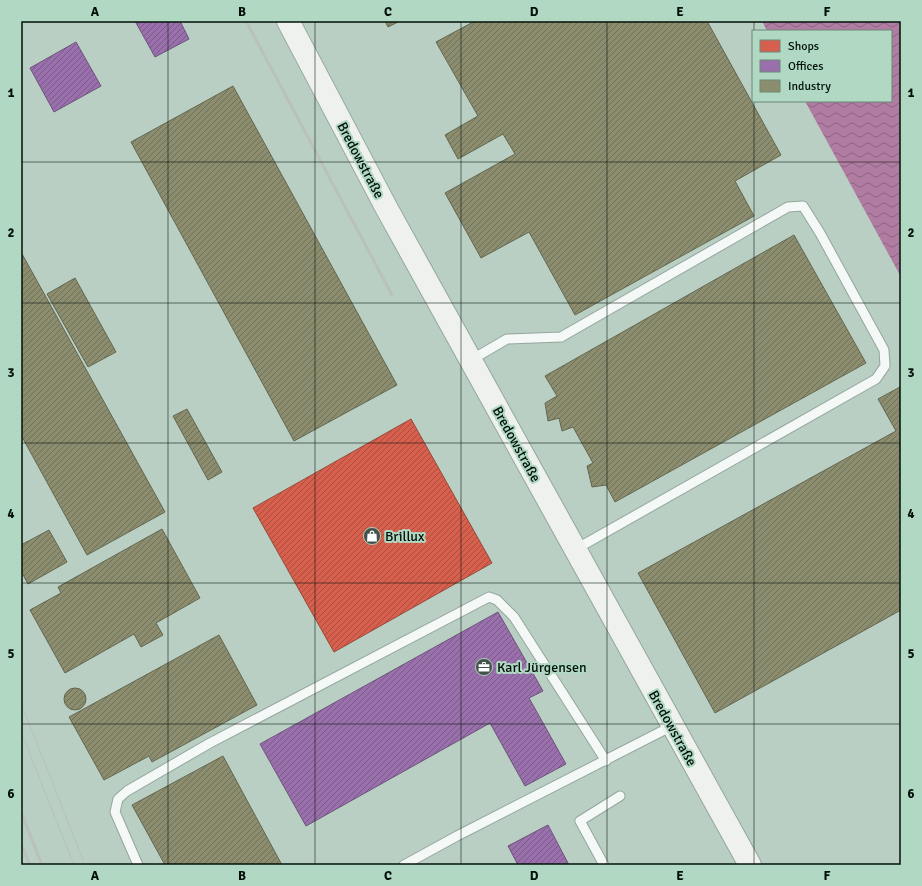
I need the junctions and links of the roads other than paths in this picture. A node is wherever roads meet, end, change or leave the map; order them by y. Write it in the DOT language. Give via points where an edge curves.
graph roads {
  1 [pos="288,21"];
  2 [pos="470,360"];
  3 [pos="576,549"];
  4 [pos="672,726"];
  5 [pos="606,761"];
  6 [pos="620,796"];
  7 [pos="138,865"];
  8 [pos="404,865"];
  9 [pos="604,865"];
  10 [pos="750,865"];
  1 -- 2 [label="street, Bredowstraße"];
  2 -- 3 [label="street, Bredowstraße"];
  2 -- 3 [label="lane" via="507,339 561,337 788,207 803,206 820,233 884,350 885,366 876,379"];
  3 -- 4 [label="street, Bredowstraße"];
  4 -- 5 [label="lane"];
  4 -- 10 [label="street, Bredowstraße"];
  5 -- 7 [label="lane" via="514,617 497,600 489,596 210,743 127,792 118,799 115,812"];
  5 -- 8 [label="lane"];
  6 -- 9 [label="lane" via="580,821"];
}
